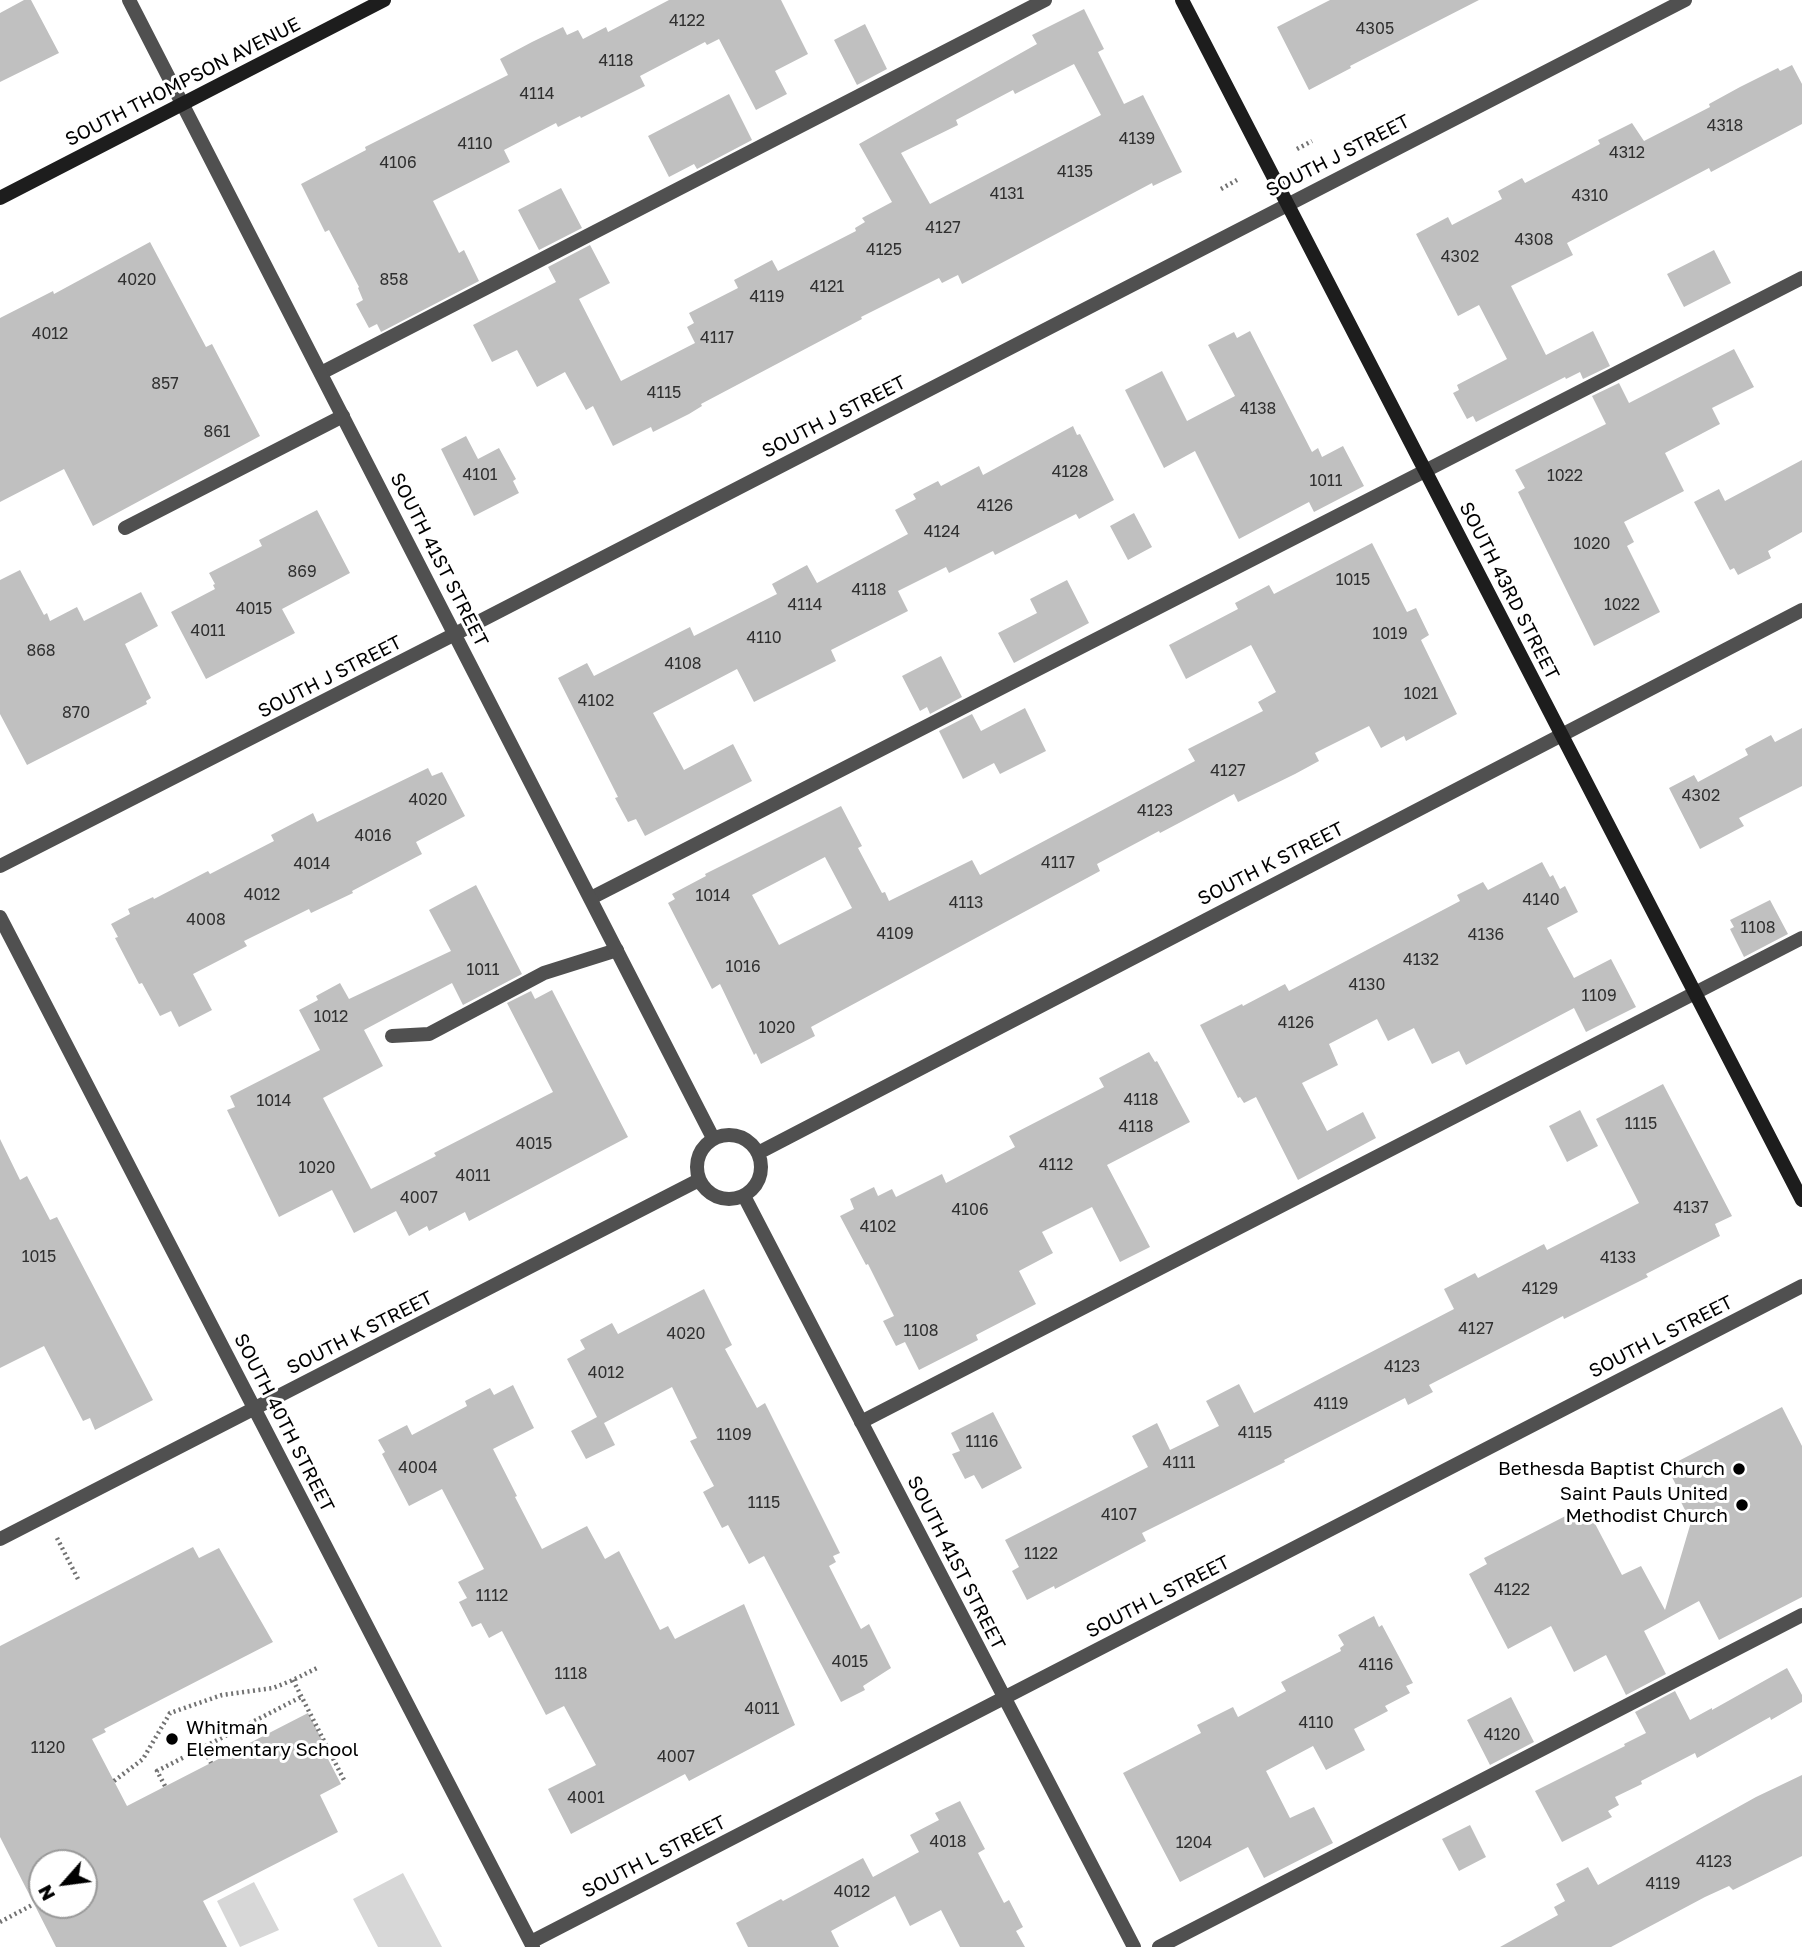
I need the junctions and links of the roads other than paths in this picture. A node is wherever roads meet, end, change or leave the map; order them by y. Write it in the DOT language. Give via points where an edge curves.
graph roads {
  1 [pos="128,0"];
  2 [pos="384,0"];
  3 [pos="1045,0"];
  4 [pos="1182,0"];
  5 [pos="1685,0"];
  6 [pos="183,105"];
  7 [pos="0,198"];
  8 [pos="1287,204"];
  9 [pos="1802,278"];
  10 [pos="321,373"];
  11 [pos="343,416"];
  12 [pos="1425,471"];
  13 [pos="125,528"];
  14 [pos="1802,610"];
  15 [pos="456,634"];
  16 [pos="1562,734"];
  17 [pos="0,866"];
  18 [pos="591,898"];
  19 [pos="0,917"];
  20 [pos="1802,939"];
  21 [pos="617,950"];
  22 [pos="1696,993"];
  23 [pos="392,1036"];
  24 [pos="713,1138"];
  25 [pos="758,1153"];
  26 [pos="699,1180"];
  27 [pos="744,1196"];
  28 [pos="1802,1200"];
  29 [pos="1802,1286"];
  30 [pos="255,1409"];
  31 [pos="861,1422"];
  32 [pos="0,1539"];
  33 [pos="1802,1615"];
  34 [pos="1004,1698"];
  35 [pos="532,1945"];
  36 [pos="1133,1947"];
  37 [pos="1159,1947"];
  1 -- 6 [label="street, SOUTH 41ST STREET"];
  2 -- 6 [label="street, SOUTH THOMPSON AVENUE"];
  3 -- 10 [label="street"];
  4 -- 8 [label="street, SOUTH 43RD STREET"];
  5 -- 8 [label="street, SOUTH J STREET"];
  6 -- 7 [label="street, SOUTH THOMPSON AVENUE"];
  6 -- 10 [label="street, SOUTH 41ST STREET"];
  8 -- 12 [label="street, SOUTH 43RD STREET"];
  8 -- 15 [label="street, SOUTH J STREET"];
  9 -- 12 [label="street"];
  10 -- 11 [label="street, SOUTH 41ST STREET"];
  11 -- 13 [label="street"];
  11 -- 15 [label="street, SOUTH 41ST STREET"];
  12 -- 16 [label="street, SOUTH 43RD STREET"];
  12 -- 18 [label="street"];
  14 -- 16 [label="street, SOUTH K STREET"];
  15 -- 17 [label="street, SOUTH J STREET"];
  15 -- 18 [label="street, SOUTH 41ST STREET"];
  16 -- 22 [label="street, SOUTH 43RD STREET"];
  16 -- 25 [label="street, SOUTH K STREET"];
  18 -- 21 [label="street, SOUTH 41ST STREET"];
  19 -- 30 [label="street, SOUTH 40TH STREET"];
  20 -- 22 [label="street"];
  21 -- 23 [label="street" via="544,973 429,1034"];
  21 -- 24 [label="street, SOUTH 41ST STREET"];
  22 -- 28 [label="street, SOUTH 43RD STREET"];
  22 -- 31 [label="street"];
  24 -- 25 [label="street" via="733,1135 752,1144"];
  24 -- 26 [label="street" via="697,1161"];
  25 -- 27 [label="street" via="761,1173"];
  26 -- 27 [label="street" via="713,1196"];
  26 -- 30 [label="street, SOUTH K STREET"];
  27 -- 31 [label="street, SOUTH 41ST STREET"];
  29 -- 34 [label="street, SOUTH L STREET"];
  30 -- 32 [label="street, SOUTH K STREET"];
  30 -- 35 [label="street, SOUTH 40TH STREET"];
  31 -- 34 [label="street, SOUTH 41ST STREET"];
  33 -- 37 [label="street"];
  34 -- 35 [label="street, SOUTH L STREET"];
  34 -- 36 [label="street, SOUTH 41ST STREET"];
}
